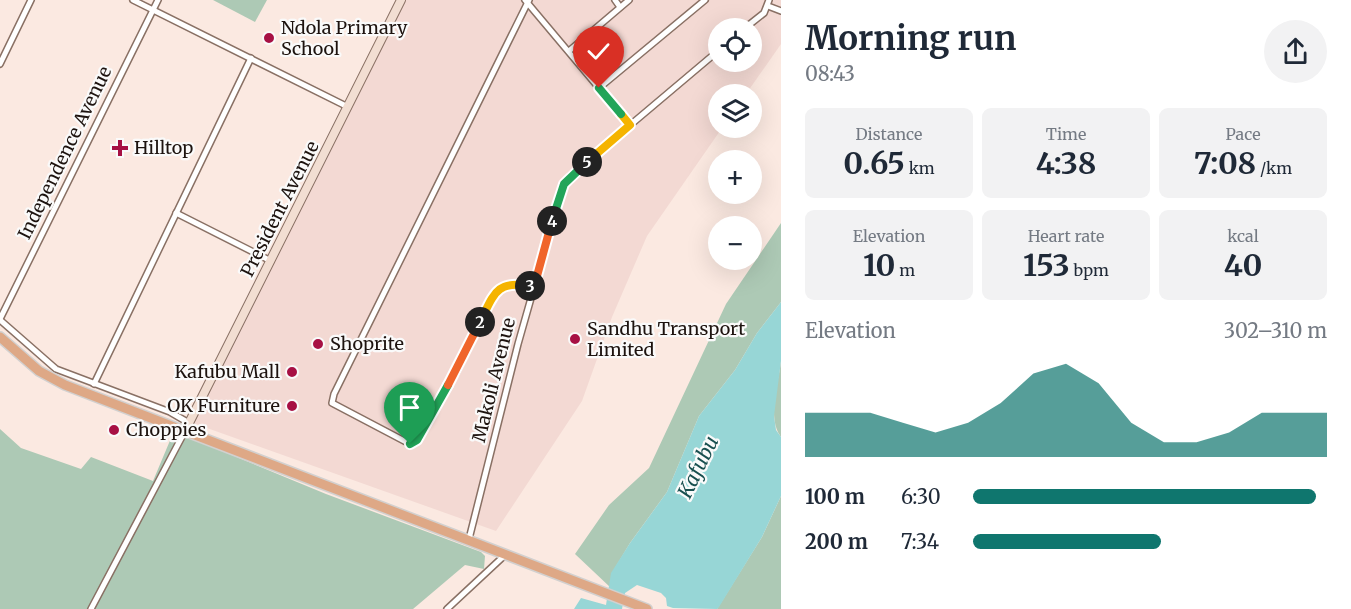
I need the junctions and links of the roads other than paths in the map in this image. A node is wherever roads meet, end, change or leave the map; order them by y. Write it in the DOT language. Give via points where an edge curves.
graph roads {
  1 [pos="31,0"];
  2 [pos="133,0"];
  3 [pos="158,0"];
  4 [pos="401,0"];
  5 [pos="615,0"];
  6 [pos="629,0"];
  7 [pos="705,0"];
  8 [pos="527,1"];
  9 [pos="769,3"];
  10 [pos="620,7"];
  11 [pos="153,10"];
  12 [pos="781,11"];
  13 [pos="755,18"];
  14 [pos="568,51"];
  15 [pos="251,58"];
  16 [pos="708,59"];
  17 [pos="0,64"];
  18 [pos="599,88"];
  19 [pos="348,107"];
  20 [pos="630,125"];
  21 [pos="176,213"];
  22 [pos="271,261"];
  23 [pos="534,287"];
  24 [pos="0,319"];
  25 [pos="0,337"];
  26 [pos="93,384"];
  27 [pos="187,428"];
  28 [pos="469,539"];
  29 [pos="506,554"];
  30 [pos="91,609"];
  31 [pos="447,609"];
  32 [pos="647,609"];
  1 -- 17 [label="street"];
  2 -- 11 [label="street"];
  3 -- 11 [label="street, Independence Avenue"];
  4 -- 19 [label="main road, President Avenue"];
  5 -- 10 [label="street"];
  6 -- 10 [label="street"];
  7 -- 18 [label="street"];
  8 -- 14 [label="street"];
  8 -- 23 [label="street" via="338,384 332,404 414,443 456,373 494,294 508,284"];
  9 -- 12 [label="street"];
  9 -- 13 [label="street"];
  10 -- 14 [label="street"];
  11 -- 15 [label="street"];
  11 -- 24 [label="street, Independence Avenue"];
  14 -- 18 [label="street"];
  15 -- 19 [label="street"];
  15 -- 21 [label="street"];
  16 -- 20 [label="street, Makoli Avenue"];
  18 -- 20 [label="street"];
  19 -- 22 [label="main road, President Avenue"];
  20 -- 23 [label="street, Makoli Avenue" via="564,184"];
  21 -- 22 [label="street"];
  21 -- 26 [label="street"];
  22 -- 27 [label="main road, President Avenue"];
  23 -- 28 [label="street, Makoli Avenue"];
  24 -- 26 [label="street" via="56,369"];
  25 -- 27 [label="highway" via="52,379"];
  26 -- 27 [label="street" via="170,412"];
  27 -- 28 [label="highway"];
  27 -- 30 [label="street"];
  28 -- 29 [label="highway"];
  29 -- 31 [label="street"];
  29 -- 32 [label="highway"];
}
